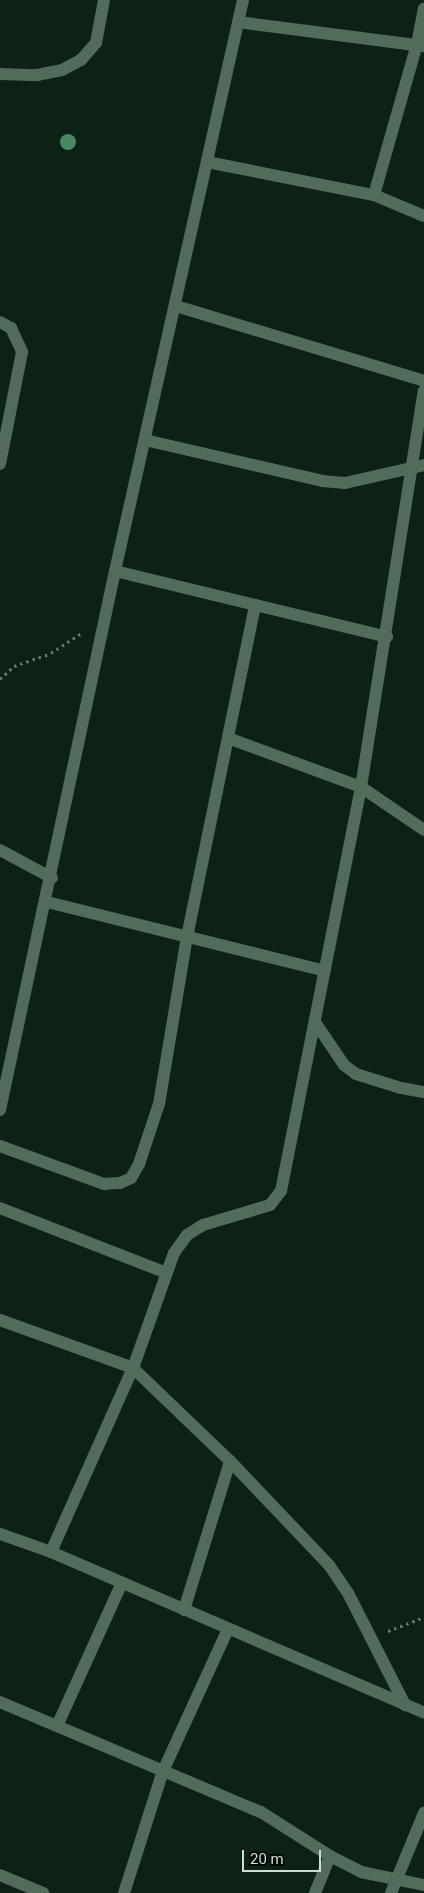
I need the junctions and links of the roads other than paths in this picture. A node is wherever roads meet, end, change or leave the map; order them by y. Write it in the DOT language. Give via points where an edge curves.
graph roads {
  1 [pos="104,0"];
  2 [pos="243,0"];
  3 [pos="424,9"];
  4 [pos="238,22"];
  5 [pos="421,45"];
  6 [pos="0,74"];
  7 [pos="207,162"];
  8 [pos="374,195"];
  9 [pos="424,216"];
  10 [pos="176,306"];
  11 [pos="0,322"];
  12 [pos="424,381"];
  13 [pos="424,392"];
  14 [pos="146,440"];
  15 [pos="0,464"];
  16 [pos="418,467"];
  17 [pos="114,571"];
  18 [pos="255,605"];
  19 [pos="387,637"];
  20 [pos="228,738"];
  21 [pos="361,787"];
  22 [pos="424,830"];
  23 [pos="0,850"];
  24 [pos="52,878"];
  25 [pos="47,902"];
  26 [pos="187,937"];
  27 [pos="325,972"];
  28 [pos="315,1022"];
  29 [pos="424,1092"];
  30 [pos="0,1110"];
  31 [pos="0,1146"];
  32 [pos="0,1208"];
  33 [pos="167,1273"];
  34 [pos="0,1320"];
  35 [pos="133,1368"];
  36 [pos="230,1461"];
  37 [pos="0,1534"];
  38 [pos="51,1552"];
  39 [pos="122,1583"];
  40 [pos="184,1610"];
  41 [pos="228,1629"];
  42 [pos="0,1702"];
  43 [pos="405,1705"];
  44 [pos="424,1713"];
  45 [pos="57,1726"];
  46 [pos="163,1771"];
  47 [pos="424,1813"];
  48 [pos="330,1856"];
  49 [pos="0,1875"];
  50 [pos="394,1880"];
  51 [pos="424,1885"];
  52 [pos="43,1893"];
  53 [pos="124,1893"];
  54 [pos="315,1893"];
  55 [pos="391,1893"];
  1 -- 6 [label="street" via="96,43 82,60 62,70 37,75"];
  2 -- 4 [label="street"];
  3 -- 5 [label="street"];
  4 -- 5 [label="street"];
  4 -- 7 [label="street"];
  5 -- 8 [label="street"];
  7 -- 8 [label="street"];
  7 -- 10 [label="street"];
  8 -- 9 [label="street"];
  10 -- 12 [label="street"];
  10 -- 14 [label="street"];
  11 -- 15 [label="street" via="11,328 22,352"];
  13 -- 16 [label="street"];
  14 -- 16 [label="street" via="322,481 345,483"];
  14 -- 17 [label="street"];
  16 -- 19 [label="street"];
  17 -- 18 [label="street"];
  17 -- 24 [label="street"];
  18 -- 19 [label="street"];
  18 -- 20 [label="street"];
  19 -- 21 [label="street"];
  20 -- 21 [label="street"];
  20 -- 26 [label="street"];
  21 -- 22 [label="street"];
  21 -- 27 [label="street"];
  23 -- 24 [label="street"];
  24 -- 25 [label="street"];
  25 -- 26 [label="street"];
  25 -- 30 [label="street"];
  26 -- 27 [label="street"];
  26 -- 31 [label="street" via="158,1104 139,1164 131,1178 104,1184"];
  27 -- 28 [label="street"];
  28 -- 29 [label="street" via="344,1065 356,1074"];
  28 -- 33 [label="street" via="282,1190 270,1205 203,1225 187,1235 174,1253"];
  32 -- 33 [label="street"];
  33 -- 35 [label="street"];
  34 -- 35 [label="street"];
  35 -- 36 [label="street"];
  35 -- 38 [label="street"];
  36 -- 40 [label="street"];
  36 -- 43 [label="street" via="329,1566"];
  37 -- 38 [label="street"];
  38 -- 39 [label="street"];
  39 -- 40 [label="street"];
  39 -- 45 [label="street"];
  40 -- 41 [label="street"];
  41 -- 43 [label="street"];
  41 -- 46 [label="street"];
  42 -- 45 [label="street"];
  43 -- 44 [label="street"];
  45 -- 46 [label="street"];
  46 -- 48 [label="street" via="261,1812"];
  46 -- 53 [label="street"];
  47 -- 50 [label="street"];
  48 -- 50 [label="street" via="361,1872"];
  48 -- 54 [label="street"];
  49 -- 52 [label="street"];
  50 -- 51 [label="street"];
  50 -- 55 [label="street"];
}
